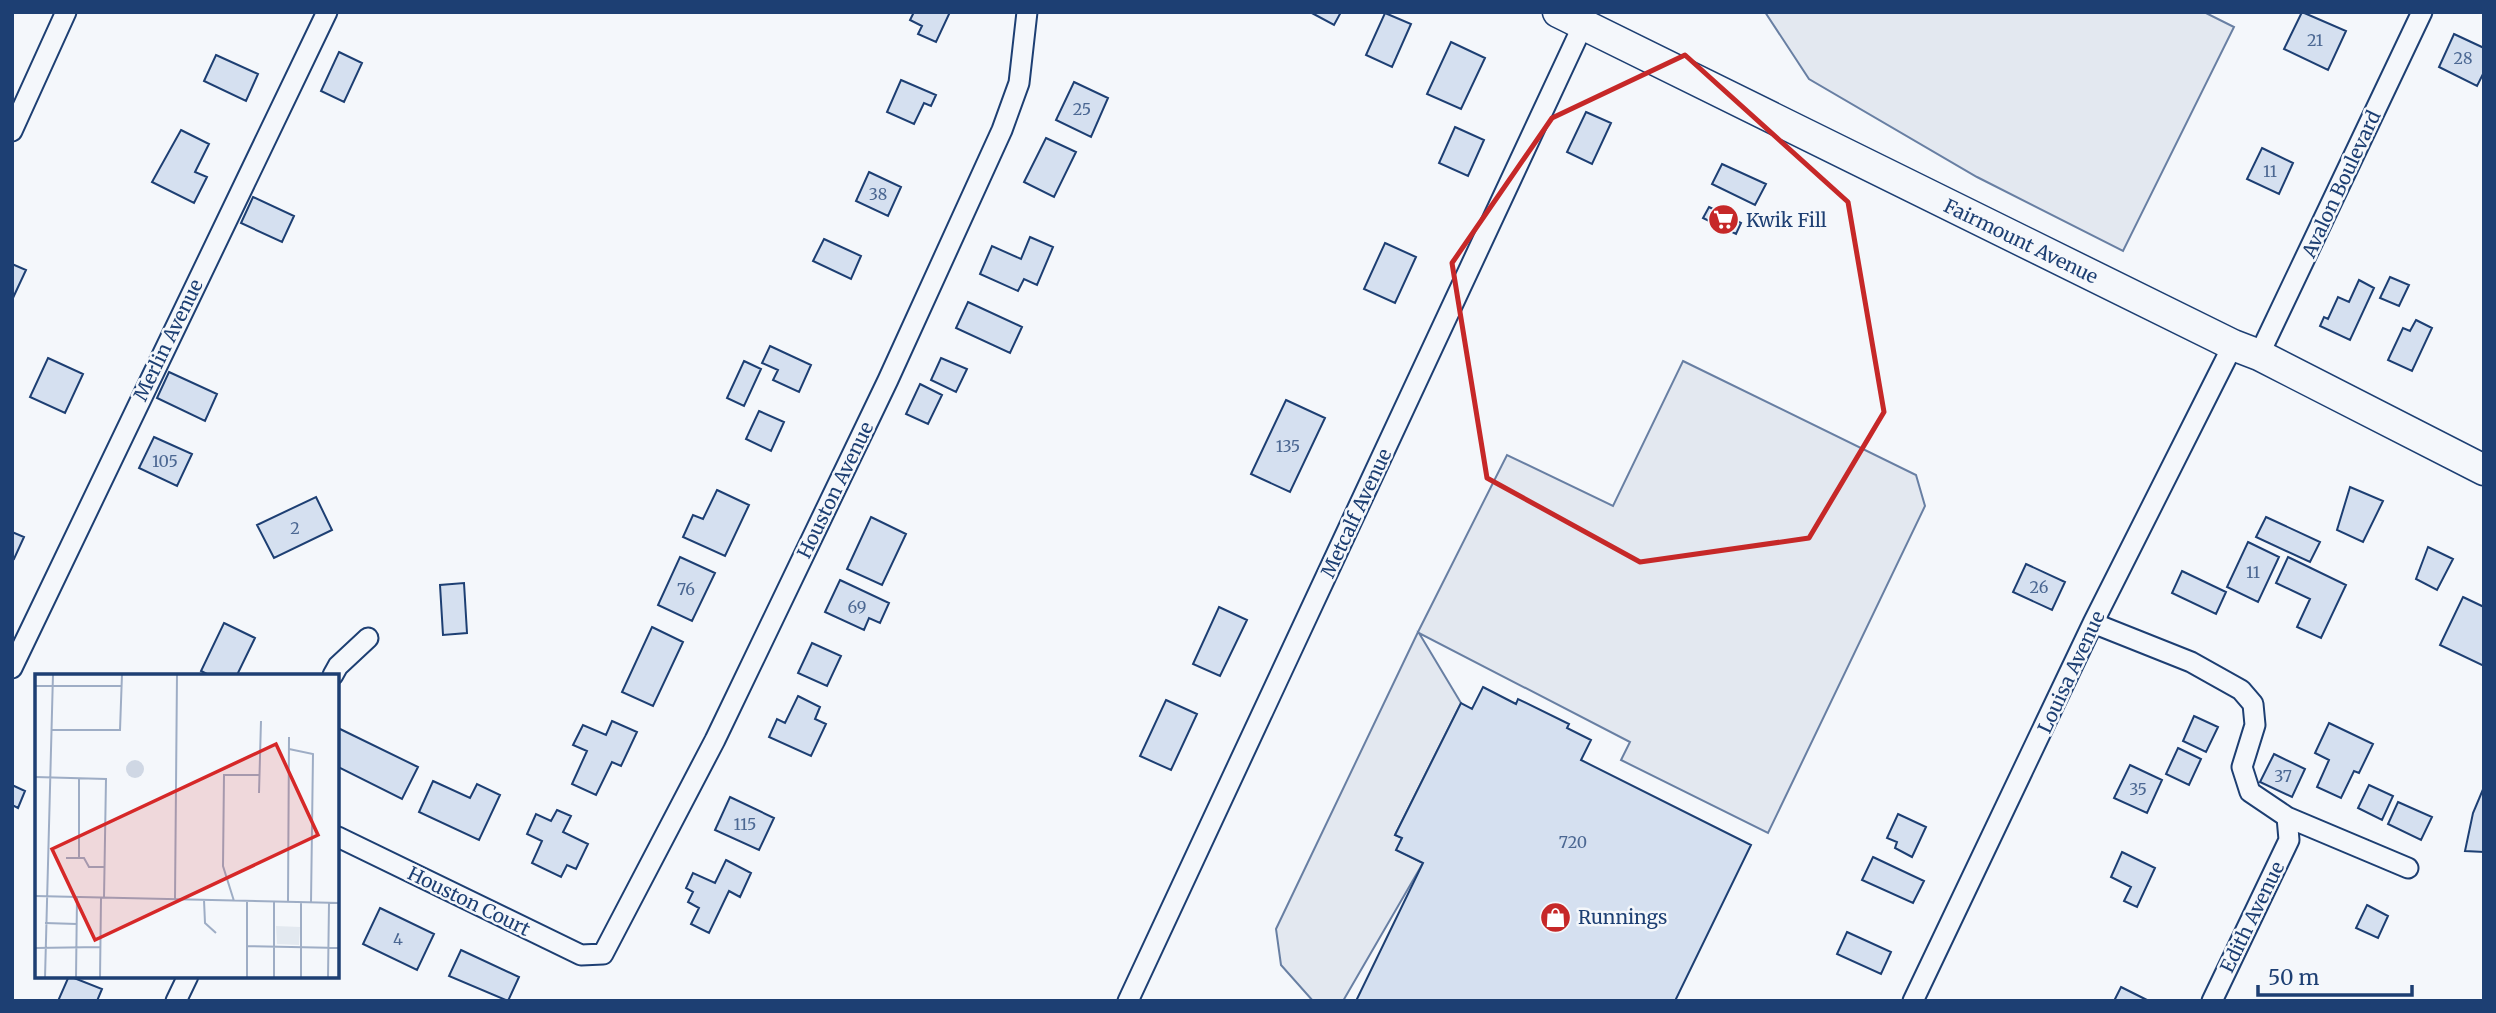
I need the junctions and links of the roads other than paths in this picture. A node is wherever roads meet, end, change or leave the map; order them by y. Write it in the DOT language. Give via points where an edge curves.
graph roads {
  1 [pos="66,12"];
  2 [pos="327,12"];
  3 [pos="1027,12"];
  4 [pos="2422,12"];
  5 [pos="1571,19"];
  6 [pos="12,131"];
  7 [pos="2246,350"];
  8 [pos="2481,461"];
  9 [pos="2093,623"];
  10 [pos="368,638"];
  11 [pos="12,668"];
  12 [pos="334,674"];
  13 [pos="2288,825"];
  14 [pos="340,838"];
  15 [pos="2408,868"];
  16 [pos="603,954"];
  17 [pos="187,978"];
  18 [pos="176,1001"];
  19 [pos="1128,1001"];
  20 [pos="1913,1001"];
  21 [pos="2212,1001"];
  1 -- 6 [label="street"];
  2 -- 11 [label="street, Merlin Avenue"];
  3 -- 16 [label="street, Houston Avenue" via="1020,83 996,142 715,740"];
  4 -- 7 [label="street, Avalon Boulevard"];
  5 -- 7 [label="main road, Fairmount Avenue"];
  5 -- 19 [label="street, Metcalf Avenue"];
  7 -- 8 [label="main road, Fairmount Avenue"];
  7 -- 9 [label="street, Louisa Avenue"];
  9 -- 13 [label="street" via="2191,662 2241,690 2253,704 2255,725 2242,768 2250,792"];
  9 -- 20 [label="street, Louisa Avenue"];
  10 -- 12 [label="street"];
  13 -- 15 [label="street"];
  13 -- 21 [label="street, Edith Avenue" via="2289,840"];
  14 -- 16 [label="street, Houston Court" via="581,955"];
  17 -- 18 [label="street"];
}
